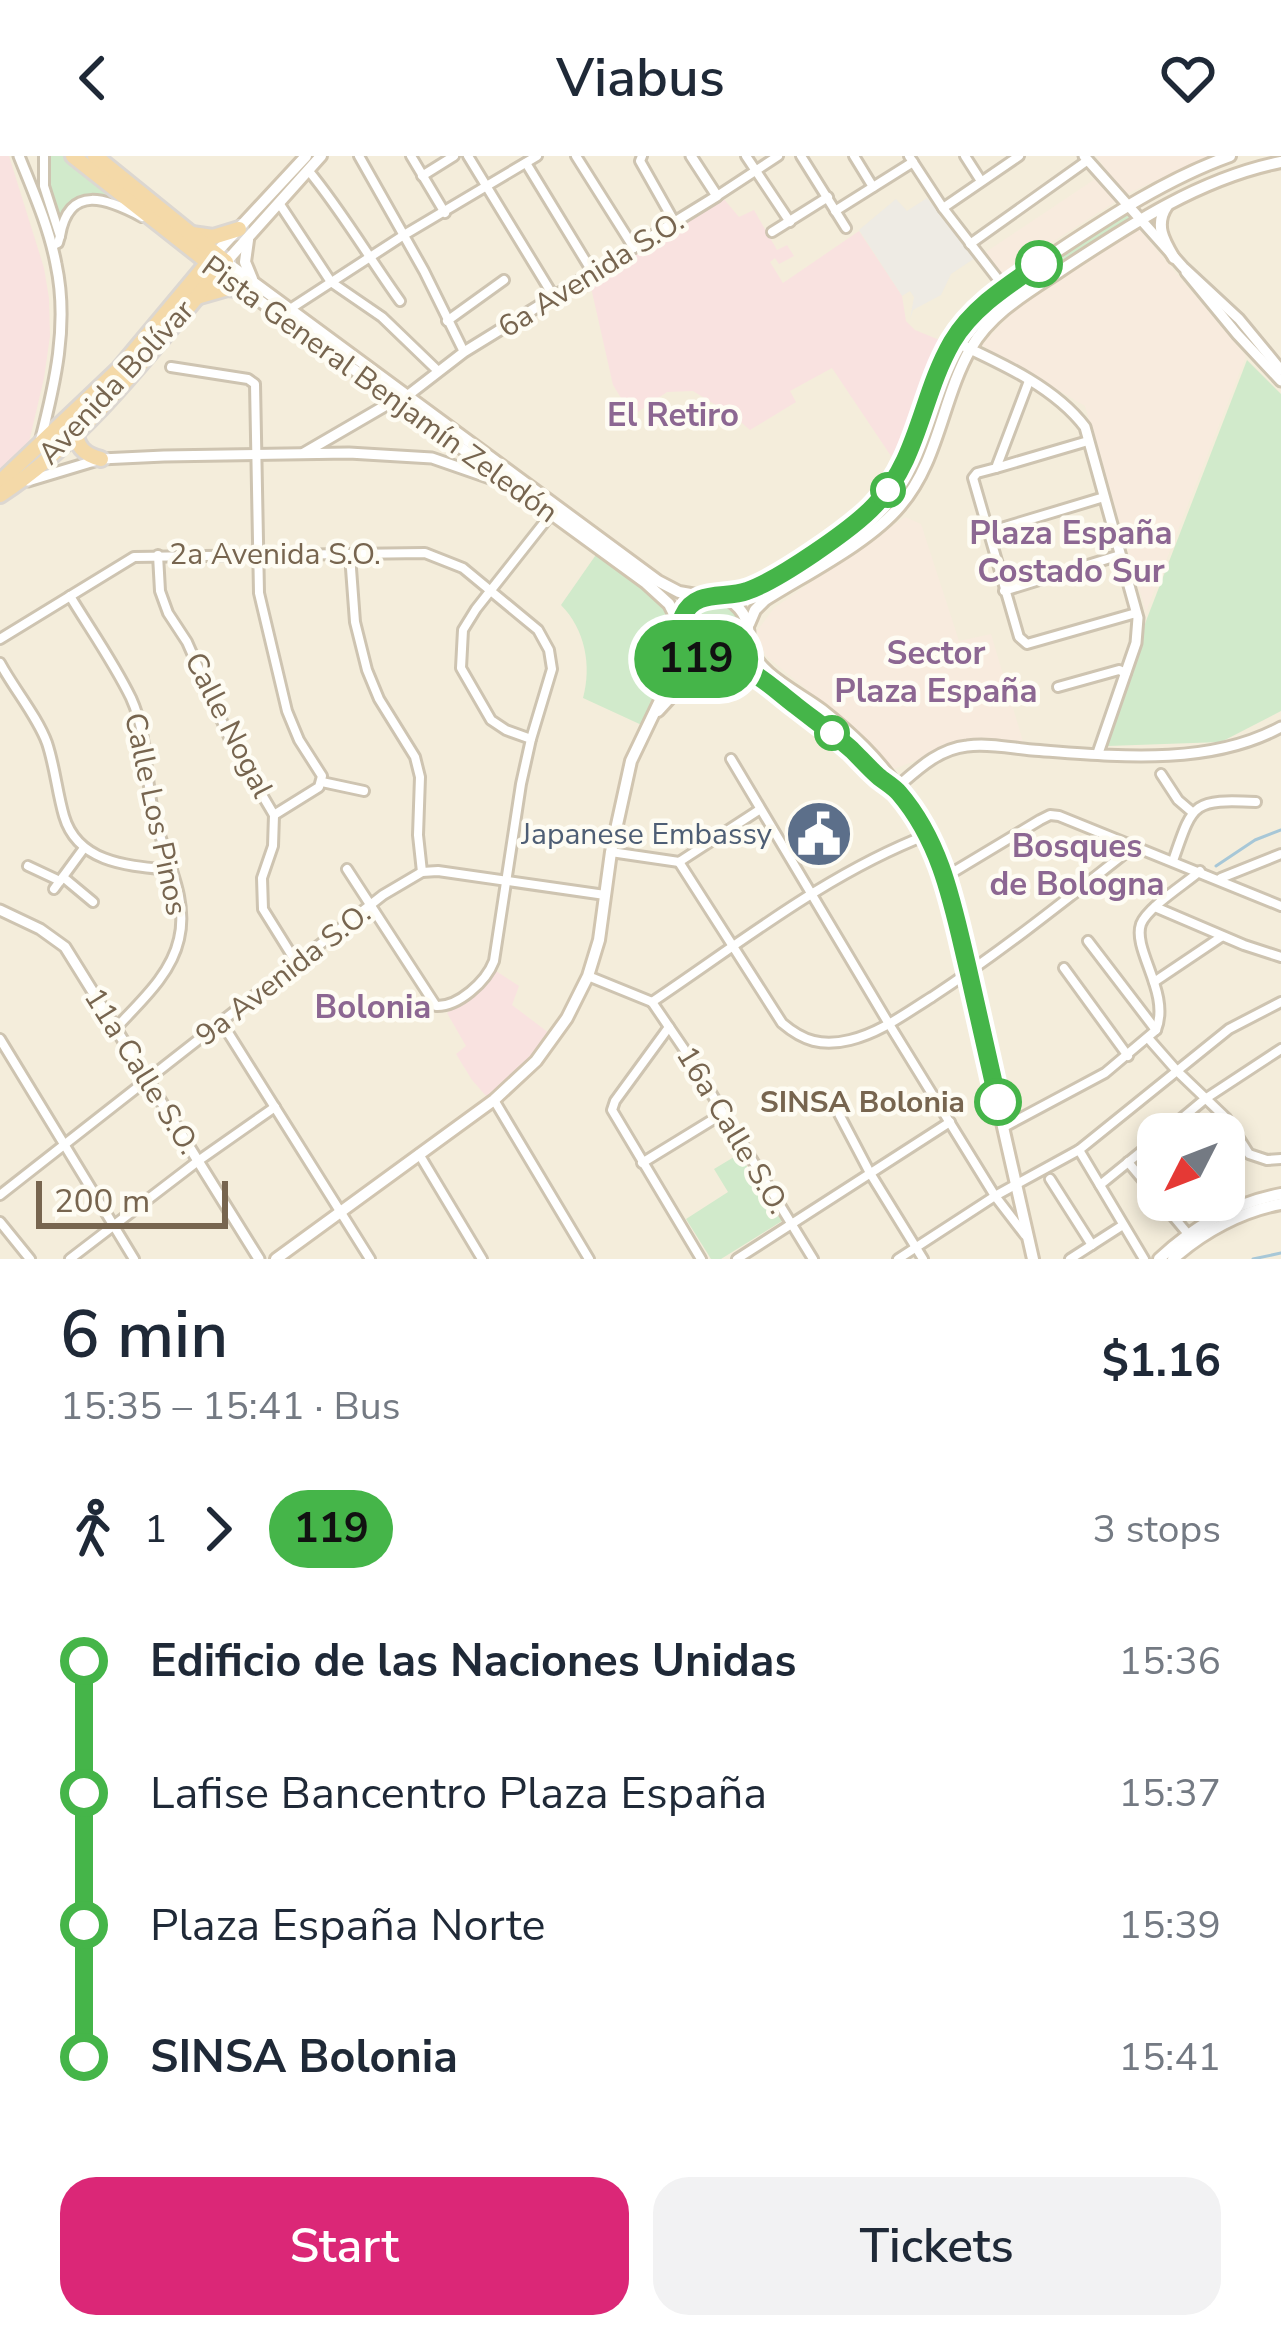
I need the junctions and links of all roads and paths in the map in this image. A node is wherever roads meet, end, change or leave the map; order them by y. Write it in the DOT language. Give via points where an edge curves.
graph roads {
  1 [pos="19,156"];
  2 [pos="44,156"];
  3 [pos="74,156"];
  4 [pos="95,156"];
  5 [pos="306,156"];
  6 [pos="321,156"];
  7 [pos="359,156"];
  8 [pos="411,156"];
  9 [pos="454,156"];
  10 [pos="468,156"];
  11 [pos="537,156"];
  12 [pos="576,156"];
  13 [pos="642,156"];
  14 [pos="691,156"];
  15 [pos="746,156"];
  16 [pos="778,156"];
  17 [pos="801,156"];
  18 [pos="854,156"];
  19 [pos="965,156"];
  20 [pos="1019,156"];
  21 [pos="1226,156"];
  22 [pos="1086,158"];
  23 [pos="911,159"];
  24 [pos="1281,162"];
  25 [pos="526,163"];
  26 [pos="308,170"];
  27 [pos="755,171"];
  28 [pos="422,176"];
  29 [pos="981,181"];
  30 [pos="873,187"];
  31 [pos="486,188"];
  32 [pos="717,196"];
  33 [pos="828,197"];
  34 [pos="279,203"];
  35 [pos="1169,204"];
  36 [pos="1128,206"];
  37 [pos="943,208"];
  38 [pos="835,211"];
  39 [pos="445,213"];
  40 [pos="1140,220"];
  41 [pos="790,222"];
  42 [pos="675,223"];
  43 [pos="846,228"];
  44 [pos="164,229"];
  45 [pos="772,232"];
  46 [pos="244,233"];
  47 [pos="404,235"];
  48 [pos="60,236"];
  49 [pos="184,237"];
  50 [pos="970,244"];
  51 [pos="52,246"];
  52 [pos="634,248"];
  53 [pos="369,258"];
  54 [pos="217,262"];
  55 [pos="1179,263"];
  56 [pos="593,273"];
  57 [pos="504,280"];
  58 [pos="331,282"];
  59 [pos="250,287"];
  60 [pos="1004,287"];
  61 [pos="191,293"];
  62 [pos="554,297"];
  63 [pos="400,301"];
  64 [pos="290,310"];
  65 [pos="447,321"];
  66 [pos="952,340"];
  67 [pos="970,349"];
  68 [pos="464,352"];
  69 [pos="349,365"];
  70 [pos="171,367"];
  71 [pos="1281,370"];
  72 [pos="438,371"];
  73 [pos="1029,381"];
  74 [pos="1281,381"];
  75 [pos="372,383"];
  76 [pos="401,398"];
  77 [pos="424,408"];
  78 [pos="364,418"];
  79 [pos="435,421"];
  80 [pos="348,428"];
  81 [pos="76,430"];
  82 [pos="457,437"];
  83 [pos="1088,441"];
  84 [pos="44,443"];
  85 [pos="350,453"];
  86 [pos="299,454"];
  87 [pos="400,454"];
  88 [pos="256,455"];
  89 [pos="101,459"];
  90 [pos="996,468"];
  91 [pos="513,486"];
  92 [pos="2,491"];
  93 [pos="1104,497"];
  94 [pos="557,512"];
  95 [pos="988,532"];
  96 [pos="258,554"];
  97 [pos="158,555"];
  98 [pos="350,555"];
  99 [pos="1120,555"];
  100 [pos="1004,591"];
  101 [pos="490,592"];
  102 [pos="70,596"];
  103 [pos="710,596"];
  104 [pos="1136,613"];
  105 [pos="749,624"];
  106 [pos="680,627"];
  107 [pos="0,639"];
  108 [pos="748,639"];
  109 [pos="682,644"];
  110 [pos="0,663"];
  111 [pos="722,663"];
  112 [pos="1126,673"];
  113 [pos="1058,687"];
  114 [pos="651,717"];
  115 [pos="1281,727"];
  116 [pos="1103,734"];
  117 [pos="531,739"];
  118 [pos="1070,753"];
  119 [pos="1098,753"];
  120 [pos="730,759"];
  121 [pos="1161,774"];
  122 [pos="322,782"];
  123 [pos="896,788"];
  124 [pos="364,791"];
  125 [pos="1256,802"];
  126 [pos="759,810"];
  127 [pos="1192,812"];
  128 [pos="274,815"];
  129 [pos="927,834"];
  130 [pos="1133,847"];
  131 [pos="84,848"];
  132 [pos="611,852"];
  133 [pos="1281,854"];
  134 [pos="679,862"];
  135 [pos="1173,862"];
  136 [pos="28,866"];
  137 [pos="347,869"];
  138 [pos="172,870"];
  139 [pos="422,872"];
  140 [pos="1200,872"];
  141 [pos="945,877"];
  142 [pos="1220,879"];
  143 [pos="507,880"];
  144 [pos="59,883"];
  145 [pos="605,895"];
  146 [pos="812,896"];
  147 [pos="93,902"];
  148 [pos="372,904"];
  149 [pos="1281,906"];
  150 [pos="1155,907"];
  151 [pos="0,910"];
  152 [pos="1222,936"];
  153 [pos="1088,941"];
  154 [pos="733,948"];
  155 [pos="1281,957"];
  156 [pos="296,962"];
  157 [pos="1064,968"];
  158 [pos="969,974"];
  159 [pos="589,976"];
  160 [pos="1154,982"];
  161 [pos="652,1002"];
  162 [pos="1281,1002"];
  163 [pos="222,1023"];
  164 [pos="889,1024"];
  165 [pos="670,1027"];
  166 [pos="116,1028"];
  167 [pos="1152,1034"];
  168 [pos="1,1044"];
  169 [pos="1281,1049"];
  170 [pos="1128,1056"];
  171 [pos="1177,1071"];
  172 [pos="147,1080"];
  173 [pos="1205,1099"];
  174 [pos="494,1100"];
  175 [pos="275,1107"];
  176 [pos="1189,1113"];
  177 [pos="722,1114"];
  178 [pos="839,1114"];
  179 [pos="950,1122"];
  180 [pos="1004,1127"];
  181 [pos="64,1144"];
  182 [pos="1078,1150"];
  183 [pos="419,1154"];
  184 [pos="1137,1156"];
  185 [pos="1281,1159"];
  186 [pos="197,1161"];
  187 [pos="1128,1162"];
  188 [pos="642,1163"];
  189 [pos="870,1173"];
  190 [pos="1050,1179"];
  191 [pos="1100,1185"];
  192 [pos="1016,1186"];
  193 [pos="1281,1194"];
  194 [pos="0,1195"];
  195 [pos="995,1196"];
  196 [pos="1281,1204"];
  197 [pos="341,1211"];
  198 [pos="0,1222"];
  199 [pos="1208,1222"];
  200 [pos="114,1225"];
  201 [pos="791,1225"];
  202 [pos="1123,1225"];
  203 [pos="1187,1234"];
  204 [pos="1029,1241"];
  205 [pos="1092,1245"];
  206 [pos="916,1248"];
  207 [pos="30,1259"];
  208 [pos="70,1259"];
  209 [pos="134,1259"];
  210 [pos="259,1259"];
  211 [pos="276,1259"];
  212 [pos="370,1259"];
  213 [pos="482,1259"];
  214 [pos="589,1259"];
  215 [pos="701,1259"];
  216 [pos="737,1259"];
  217 [pos="813,1259"];
  218 [pos="898,1259"];
  219 [pos="923,1259"];
  220 [pos="1033,1259"];
  221 [pos="1070,1259"];
  222 [pos="1144,1259"];
  223 [pos="1159,1259"];
  224 [pos="1173,1259"];
  1 -- 51 [label="street"];
  2 -- 48 [label="street"];
  3 -- 44 [label="highway, Pista General Benjamín Zeledón"];
  4 -- 49 [label="highway, Pista General Benjamín Zeledón"];
  5 -- 46 [label="main road, Avenida Bolívar"];
  6 -- 26 [label="main road, Avenida Bolívar"];
  7 -- 47 [label="street"];
  8 -- 28 [label="street"];
  9 -- 28 [label="street"];
  10 -- 31 [label="street"];
  11 -- 25 [label="street"];
  12 -- 52 [label="street"];
  13 -- 42 [label="street"];
  14 -- 32 [label="street"];
  15 -- 27 [label="street"];
  16 -- 27 [label="street, 6a Avenida S.O."];
  17 -- 33 [label="street"];
  18 -- 30 [label="street"];
  19 -- 29 [label="street"];
  20 -- 29 [label="street"];
  21 -- 36 [label="main road"];
  22 -- 36 [label="street"];
  22 -- 50 [label="street"];
  23 -- 30 [label="street"];
  23 -- 37 [label="street"];
  24 -- 35 [label="main road"];
  25 -- 31 [label="street"];
  25 -- 56 [label="street"];
  26 -- 34 [label="main road, Avenida Bolívar"];
  26 -- 53 [label="street"];
  27 -- 32 [label="street, 6a Avenida S.O."];
  27 -- 41 [label="street"];
  28 -- 39 [label="street"];
  29 -- 37 [label="street"];
  30 -- 38 [label="street"];
  31 -- 39 [label="street"];
  31 -- 62 [label="street"];
  32 -- 42 [label="street, 6a Avenida S.O."];
  33 -- 38 [label="street"];
  33 -- 41 [label="street"];
  34 -- 46 [label="main road, Avenida Bolívar"];
  34 -- 58 [label="street"];
  35 -- 40 [label="main road"];
  35 -- 55 [label="main road" via="1160,226"];
  36 -- 40 [label="street"];
  36 -- 60 [label="main road"];
  37 -- 50 [label="street"];
  38 -- 43 [label="street"];
  39 -- 47 [label="street"];
  40 -- 55 [label="street"];
  40 -- 67 [label="main road" via="1015,301"];
  41 -- 45 [label="street"];
  42 -- 52 [label="street, 6a Avenida S.O."];
  44 -- 48 [label="street" via="92,198 70,211"];
  44 -- 49 [label="highway, Pista General Benjamín Zeledón"];
  46 -- 49 [label="highway"];
  46 -- 54 [label="main road, Avenida Bolívar"];
  46 -- 59 [label="main road"];
  47 -- 53 [label="street"];
  47 -- 65 [label="street"];
  48 -- 51 [label="street"];
  49 -- 54 [label="highway, Pista General Benjamín Zeledón"];
  49 -- 61 [label="highway"];
  50 -- 60 [label="street"];
  51 -- 84 [label="street" via="61,313"];
  52 -- 56 [label="street, 6a Avenida S.O."];
  53 -- 58 [label="street"];
  53 -- 63 [label="street"];
  54 -- 59 [label="main road, Pista General Benjamín Zeledón"];
  54 -- 61 [label="highway, Avenida Bolívar"];
  55 -- 71 [label="street"];
  55 -- 74 [label="street"];
  56 -- 62 [label="street, 6a Avenida S.O."];
  57 -- 65 [label="street"];
  58 -- 64 [label="street"];
  58 -- 72 [label="street"];
  59 -- 61 [label="highway"];
  59 -- 64 [label="main road, Pista General Benjamín Zeledón"];
  59 -- 69 [label="main road, Pista General Benjamín Zeledón"];
  60 -- 66 [label="main road"];
  61 -- 81 [label="highway, Avenida Bolívar" via="125,381"];
  61 -- 84 [label="highway, Avenida Bolívar"];
  62 -- 68 [label="street, 6a Avenida S.O."];
  64 -- 76 [label="main road, Pista General Benjamín Zeledón"];
  65 -- 68 [label="street"];
  66 -- 67 [label="street"];
  66 -- 103 [label="main road" via="906,464 873,508 755,588"];
  67 -- 73 [label="street"];
  67 -- 105 [label="main road" via="924,470 899,508 765,600"];
  68 -- 72 [label="street, 6a Avenida S.O."];
  69 -- 75 [label="main road, Pista General Benjamín Zeledón"];
  69 -- 76 [label="main road"];
  70 -- 88 [label="street" via="255,384"];
  72 -- 76 [label="street, 6a Avenida S.O."];
  73 -- 83 [label="street" via="1074,412"];
  73 -- 90 [label="street"];
  75 -- 76 [label="main road, Pista General Benjamín Zeledón"];
  75 -- 78 [label="street" via="378,399"];
  76 -- 77 [label="main road, Pista General Benjamín Zeledón"];
  76 -- 78 [label="street, 6a Avenida S.O."];
  76 -- 79 [label="main road"];
  76 -- 82 [label="main road, Pista General Benjamín Zeledón"];
  77 -- 79 [label="main road"];
  77 -- 82 [label="main road, Pista General Benjamín Zeledón"];
  78 -- 80 [label="street, 6a Avenida S.O."];
  79 -- 82 [label="main road"];
  80 -- 85 [label="street" via="342,441"];
  80 -- 86 [label="street, 6a Avenida S.O."];
  81 -- 89 [label="highway" via="85,453"];
  81 -- 92 [label="highway, Avenida Bolívar"];
  82 -- 87 [label="street" via="448,457"];
  82 -- 91 [label="main road, Pista General Benjamín Zeledón"];
  82 -- 94 [label="main road, Pista General Benjamín Zeledón"];
  83 -- 90 [label="street"];
  83 -- 93 [label="street"];
  84 -- 92 [label="highway, Avenida Bolívar"];
  85 -- 86 [label="street"];
  85 -- 87 [label="street"];
  86 -- 88 [label="street"];
  87 -- 91 [label="street"];
  88 -- 89 [label="street"];
  88 -- 96 [label="street"];
  89 -- 92 [label="street"];
  90 -- 95 [label="street" via="973,478"];
  91 -- 94 [label="main road, Pista General Benjamín Zeledón"];
  93 -- 95 [label="street"];
  93 -- 99 [label="street"];
  94 -- 101 [label="street"];
  94 -- 103 [label="main road, Pista General Benjamín Zeledón" via="671,589"];
  94 -- 106 [label="main road, Pista General Benjamín Zeledón" via="669,604"];
  95 -- 100 [label="street"];
  96 -- 97 [label="street, 2a Avenida S.O."];
  96 -- 98 [label="street, 2a Avenida S.O."];
  96 -- 122 [label="street" via="278,679"];
  97 -- 102 [label="street, 2a Avenida S.O." via="120,563"];
  97 -- 128 [label="street, Calle Nogal" via="168,613"];
  98 -- 101 [label="street, 2a Avenida S.O." via="425,553 463,568"];
  98 -- 139 [label="street" via="367,670 420,778"];
  99 -- 100 [label="street"];
  99 -- 104 [label="street"];
  100 -- 104 [label="street" via="1027,644"];
  101 -- 117 [label="street, 2a Avenida S.O." via="538,630 549,650 552,669"];
  101 -- 117 [label="street" via="464,630 461,668 491,719"];
  102 -- 107 [label="street, 2a Avenida S.O."];
  102 -- 138 [label="street, Calle Los Pinos" via="140,723 152,807"];
  103 -- 105 [label="main road" via="736,603"];
  103 -- 106 [label="main road" via="686,609"];
  104 -- 112 [label="street"];
  105 -- 108 [label="main road"];
  106 -- 109 [label="main road"];
  108 -- 111 [label="main road"];
  108 -- 123 [label="main road" via="763,668 845,730"];
  109 -- 111 [label="main road" via="697,660"];
  109 -- 114 [label="main road"];
  110 -- 131 [label="street" via="45,738 65,823"];
  111 -- 114 [label="main road" via="690,676"];
  111 -- 123 [label="main road" via="760,678"];
  112 -- 113 [label="street"];
  112 -- 116 [label="street"];
  114 -- 132 [label="main road" via="631,761"];
  115 -- 119 [label="street" via="1220,750"];
  116 -- 118 [label="street"];
  116 -- 119 [label="street"];
  117 -- 143 [label="street"];
  118 -- 119 [label="street"];
  118 -- 123 [label="street" via="965,746 934,756"];
  120 -- 126 [label="street"];
  121 -- 127 [label="street"];
  122 -- 124 [label="street"];
  122 -- 128 [label="street"];
  123 -- 129 [label="main road"];
  125 -- 127 [label="street" via="1205,803"];
  126 -- 134 [label="street"];
  126 -- 146 [label="street"];
  127 -- 135 [label="street"];
  128 -- 156 [label="street, Calle Nogal" via="263,909"];
  129 -- 141 [label="main road"];
  129 -- 146 [label="street"];
  130 -- 135 [label="street"];
  130 -- 141 [label="street" via="1051,815"];
  130 -- 158 [label="street"];
  131 -- 138 [label="street" via="126,865"];
  131 -- 144 [label="street"];
  132 -- 134 [label="street"];
  132 -- 145 [label="main road"];
  133 -- 142 [label="street"];
  134 -- 154 [label="street"];
  135 -- 140 [label="street"];
  136 -- 144 [label="street"];
  137 -- 148 [label="street"];
  138 -- 166 [label="street, Calle Los Pinos" via="181,907 174,956"];
  139 -- 143 [label="street"];
  139 -- 148 [label="street, 9a Avenida S.O."];
  140 -- 142 [label="street"];
  140 -- 150 [label="street"];
  141 -- 158 [label="main road"];
  142 -- 149 [label="street"];
  143 -- 145 [label="street"];
  143 -- 148 [label="street" via="492,969 442,1008"];
  144 -- 147 [label="street"];
  145 -- 159 [label="main road"];
  146 -- 154 [label="street"];
  146 -- 164 [label="street"];
  148 -- 156 [label="street, 9a Avenida S.O."];
  150 -- 152 [label="street"];
  150 -- 160 [label="street" via="1140,930"];
  151 -- 166 [label="street, 11a Calle S.O." via="65,947"];
  152 -- 155 [label="street"];
  152 -- 160 [label="street"];
  153 -- 167 [label="street"];
  154 -- 161 [label="street"];
  154 -- 164 [label="street" via="797,1036 830,1043"];
  156 -- 163 [label="street, 9a Avenida S.O."];
  157 -- 170 [label="street"];
  158 -- 164 [label="street"];
  158 -- 180 [label="main road"];
  159 -- 161 [label="street"];
  159 -- 174 [label="main road" via="544,1050"];
  160 -- 167 [label="street" via="1160,1011"];
  161 -- 165 [label="street, 16a Calle S.O."];
  162 -- 171 [label="street" via="1229,1029"];
  163 -- 172 [label="street, 9a Avenida S.O."];
  163 -- 175 [label="street"];
  164 -- 179 [label="street"];
  165 -- 177 [label="street, 16a Calle S.O."];
  165 -- 188 [label="street" via="613,1110"];
  166 -- 172 [label="street, 11a Calle S.O."];
  167 -- 170 [label="street"];
  167 -- 171 [label="street"];
  168 -- 181 [label="street"];
  169 -- 173 [label="street"];
  170 -- 180 [label="street"];
  171 -- 173 [label="street"];
  171 -- 182 [label="street"];
  172 -- 181 [label="street, 9a Avenida S.O."];
  172 -- 186 [label="street, 11a Calle S.O."];
  173 -- 176 [label="street"];
  173 -- 185 [label="street" via="1250,1154"];
  174 -- 183 [label="main road"];
  174 -- 214 [label="street"];
  175 -- 186 [label="street"];
  175 -- 197 [label="street"];
  177 -- 188 [label="street"];
  177 -- 201 [label="street, 16a Calle S.O."];
  178 -- 189 [label="street"];
  179 -- 189 [label="street"];
  179 -- 195 [label="street"];
  180 -- 192 [label="main road"];
  181 -- 194 [label="street, 9a Avenida S.O."];
  181 -- 200 [label="street"];
  182 -- 191 [label="street"];
  182 -- 192 [label="street"];
  183 -- 197 [label="main road"];
  183 -- 213 [label="street"];
  184 -- 187 [label="street"];
  186 -- 200 [label="street"];
  186 -- 210 [label="street, 11a Calle S.O."];
  187 -- 191 [label="street"];
  187 -- 203 [label="street"];
  188 -- 215 [label="street"];
  189 -- 201 [label="street"];
  189 -- 206 [label="street"];
  190 -- 205 [label="street"];
  191 -- 202 [label="street"];
  192 -- 195 [label="street"];
  192 -- 204 [label="main road"];
  193 -- 199 [label="main road"];
  195 -- 204 [label="street"];
  195 -- 206 [label="street"];
  196 -- 224 [label="main road" via="1241,1216"];
  197 -- 211 [label="main road"];
  197 -- 212 [label="street"];
  198 -- 207 [label="street"];
  199 -- 203 [label="main road"];
  200 -- 208 [label="street"];
  200 -- 209 [label="street"];
  201 -- 216 [label="street"];
  201 -- 217 [label="street, 16a Calle S.O."];
  202 -- 205 [label="street"];
  202 -- 222 [label="street"];
  203 -- 223 [label="main road"];
  204 -- 220 [label="main road"];
  205 -- 221 [label="street"];
  206 -- 218 [label="street"];
  206 -- 219 [label="street"];
}
